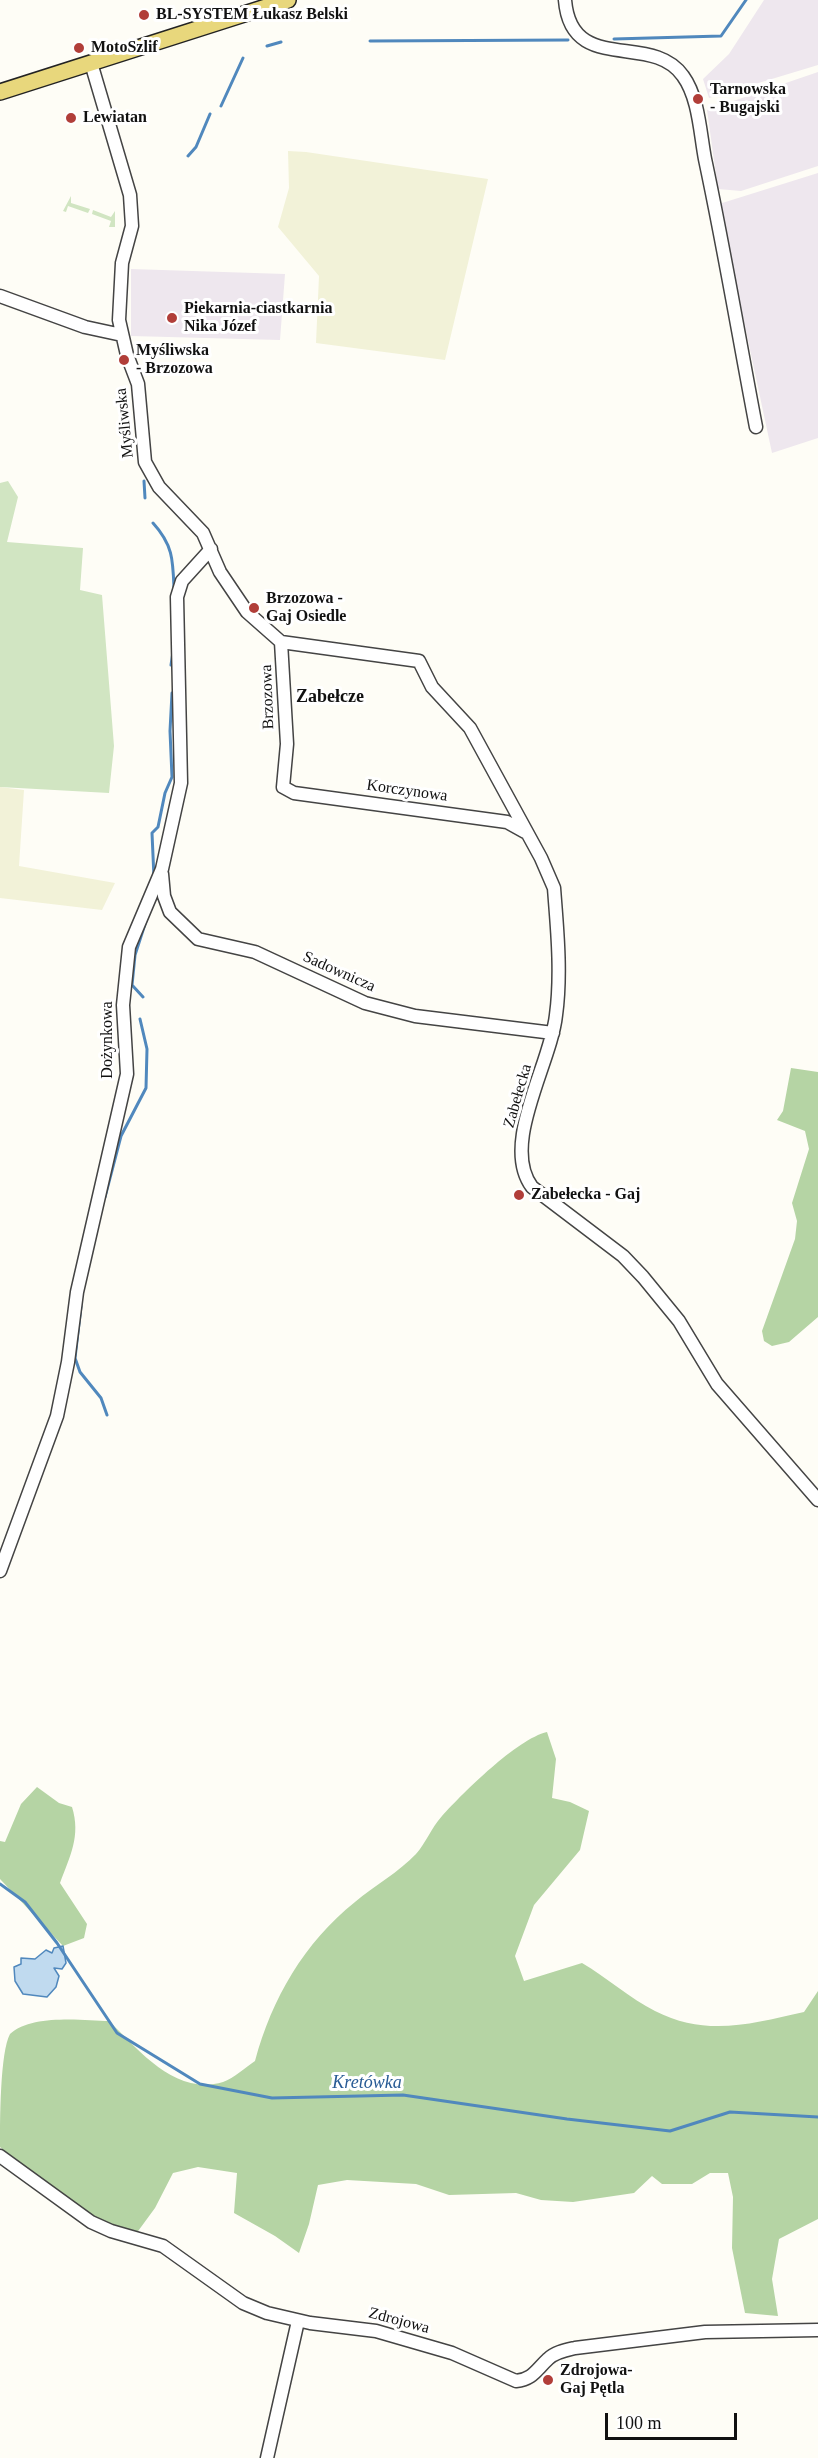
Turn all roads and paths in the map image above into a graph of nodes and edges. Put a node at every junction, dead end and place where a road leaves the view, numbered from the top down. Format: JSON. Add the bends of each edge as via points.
{"nodes":[{"id":1,"x":288,"y":0,"type":"edge"},
{"id":2,"x":565,"y":0,"type":"edge"},
{"id":3,"x":266,"y":3,"type":"edge"},
{"id":4,"x":91,"y":63,"type":"junction"},
{"id":5,"x":0,"y":92,"type":"edge"},
{"id":6,"x":0,"y":296,"type":"edge"},
{"id":7,"x":122,"y":335,"type":"junction"},
{"id":8,"x":756,"y":427,"type":"dead end"},
{"id":9,"x":198,"y":525,"type":"joint"},
{"id":10,"x":211,"y":549,"type":"junction"},
{"id":11,"x":281,"y":642,"type":"junction"},
{"id":12,"x":283,"y":788,"type":"joint"},
{"id":13,"x":525,"y":832,"type":"junction"},
{"id":14,"x":162,"y":869,"type":"junction"},
{"id":15,"x":552,"y":1033,"type":"junction"},
{"id":16,"x":818,"y":1500,"type":"edge"},
{"id":17,"x":0,"y":1570,"type":"edge"},
{"id":18,"x":0,"y":2156,"type":"edge"},
{"id":19,"x":298,"y":2321,"type":"junction"},
{"id":20,"x":818,"y":2330,"type":"edge"},
{"id":21,"x":267,"y":2458,"type":"edge"}],
"edges":[{"from":1,"to":3,"type":"main road"},
{"from":2,"to":8,"type":"street","via":[[568,19],[580,37],[614,50],[659,57],[673,65],[689,86],[716,207]]},
{"from":3,"to":4,"type":"main road"},
{"from":4,"to":5,"type":"main road"},
{"from":4,"to":7,"type":"street","name":"Myśliwska","via":[[130,195],[132,226],[118,289]]},
{"from":6,"to":7,"type":"street","via":[[85,327]]},
{"from":7,"to":9,"type":"street","name":"Myśliwska","via":[[138,384],[149,473],[170,501]]},
{"from":9,"to":10,"type":"street","name":"Brzozowa"},
{"from":10,"to":11,"type":"street","name":"Brzozowa","via":[[220,572],[247,612]]},
{"from":10,"to":14,"type":"street","name":"Dożynkowa","via":[[182,580],[177,597],[183,767]]},
{"from":11,"to":12,"type":"street","name":"Brzozowa","via":[[287,744]]},
{"from":11,"to":13,"type":"street","name":"Zabełecka","via":[[419,662],[432,687],[470,728]]},
{"from":12,"to":13,"type":"street","name":"Korczynowa","via":[[294,793],[507,822]]},
{"from":13,"to":15,"type":"street","name":"Zabełecka","via":[[554,888],[558,977]]},
{"from":14,"to":15,"type":"street","name":"Sadownicza","via":[[170,912],[198,939],[255,952],[365,1003],[415,1016]]},
{"from":14,"to":17,"type":"street","name":"Dożynkowa","via":[[129,947],[123,1005],[127,1074],[77,1292],[57,1416]]},
{"from":15,"to":16,"type":"street","name":"Zabełecka","via":[[522,1136],[525,1178],[623,1256],[643,1277],[679,1321],[717,1384]]},
{"from":18,"to":19,"type":"street","name":"Zdrojowa","via":[[91,2222],[164,2246],[243,2303]]},
{"from":19,"to":20,"type":"street","name":"Zdrojowa","via":[[376,2331],[452,2353],[516,2381],[527,2379],[548,2358],[563,2350],[705,2332]]},
{"from":19,"to":21,"type":"street"}]}
